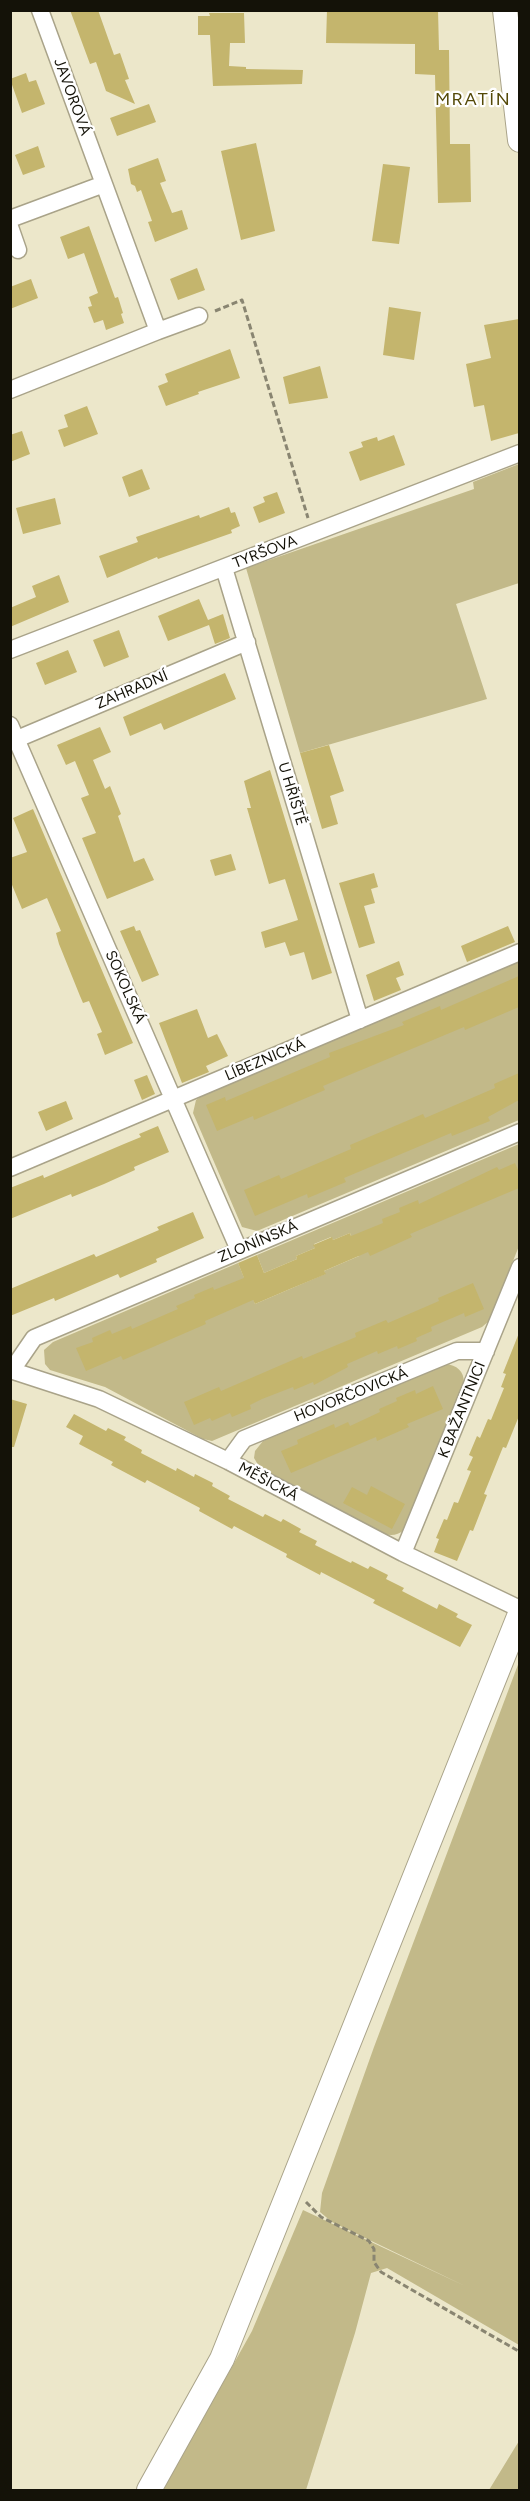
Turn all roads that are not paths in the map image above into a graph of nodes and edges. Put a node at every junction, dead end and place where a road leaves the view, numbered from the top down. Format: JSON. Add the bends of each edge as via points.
{"nodes":[{"id":1,"x":40,"y":10,"type":"edge"},
{"id":2,"x":505,"y":10,"type":"edge"},
{"id":3,"x":518,"y":94,"type":"edge"},
{"id":4,"x":519,"y":140,"type":"edge"},
{"id":5,"x":104,"y":184,"type":"junction"},
{"id":6,"x":10,"y":219,"type":"edge"},
{"id":7,"x":10,"y":227,"type":"edge"},
{"id":8,"x":18,"y":250,"type":"dead end"},
{"id":9,"x":199,"y":316,"type":"road end"},
{"id":10,"x":158,"y":331,"type":"junction"},
{"id":11,"x":10,"y":390,"type":"edge"},
{"id":12,"x":519,"y":453,"type":"edge"},
{"id":13,"x":224,"y":567,"type":"junction"},
{"id":14,"x":247,"y":642,"type":"junction"},
{"id":15,"x":10,"y":650,"type":"edge"},
{"id":16,"x":14,"y":732,"type":"edge"},
{"id":17,"x":519,"y":952,"type":"edge"},
{"id":18,"x":360,"y":1020,"type":"junction"},
{"id":19,"x":174,"y":1099,"type":"junction"},
{"id":20,"x":519,"y":1132,"type":"edge"},
{"id":21,"x":10,"y":1168,"type":"edge"},
{"id":22,"x":239,"y":1250,"type":"junction"},
{"id":23,"x":519,"y":1267,"type":"edge"},
{"id":24,"x":486,"y":1352,"type":"junction"},
{"id":25,"x":11,"y":1370,"type":"edge"},
{"id":26,"x":228,"y":1461,"type":"junction"},
{"id":27,"x":403,"y":1553,"type":"junction"},
{"id":28,"x":519,"y":1609,"type":"edge"},
{"id":29,"x":519,"y":1614,"type":"edge"},
{"id":30,"x":149,"y":2490,"type":"edge"}],
"edges":[{"from":1,"to":5,"type":"street","name":"JAVOROVÁ"},
{"from":2,"to":3,"type":"main road"},
{"from":3,"to":4,"type":"main road"},
{"from":5,"to":6,"type":"street"},
{"from":5,"to":10,"type":"street","name":"JAVOROVÁ"},
{"from":7,"to":8,"type":"street"},
{"from":9,"to":10,"type":"street"},
{"from":10,"to":11,"type":"street"},
{"from":12,"to":13,"type":"street","name":"TYRŠOVA"},
{"from":13,"to":14,"type":"street","name":"U HŘIŠTĚ"},
{"from":13,"to":15,"type":"street","name":"TYRŠOVA"},
{"from":14,"to":16,"type":"street","name":"ZAHRADNÍ"},
{"from":14,"to":18,"type":"street","name":"U HŘIŠTĚ"},
{"from":16,"to":19,"type":"street","name":"SOKOLSKÁ"},
{"from":17,"to":18,"type":"street","name":"LÍBEZNICKÁ"},
{"from":18,"to":19,"type":"street","name":"LÍBEZNICKÁ"},
{"from":19,"to":21,"type":"street","name":"LÍBEZNICKÁ"},
{"from":19,"to":22,"type":"street","name":"SOKOLSKÁ"},
{"from":20,"to":22,"type":"street","name":"ZLONÍNSKÁ"},
{"from":22,"to":25,"type":"street","name":"ZLONÍNSKÁ","via":[[34,1338]]},
{"from":23,"to":24,"type":"street","name":"K BAŽANTNICI"},
{"from":24,"to":26,"type":"street","name":"HOVORČOVICKÁ","via":[[458,1351],[244,1439]]},
{"from":24,"to":27,"type":"street","name":"K BAŽANTNICI"},
{"from":25,"to":26,"type":"street","name":"MĚŠICKÁ","via":[[99,1399]]},
{"from":26,"to":27,"type":"street","name":"MĚŠICKÁ"},
{"from":27,"to":28,"type":"street","name":"MĚŠICKÁ"},
{"from":29,"to":30,"type":"main road","via":[[222,2359]]}]}
